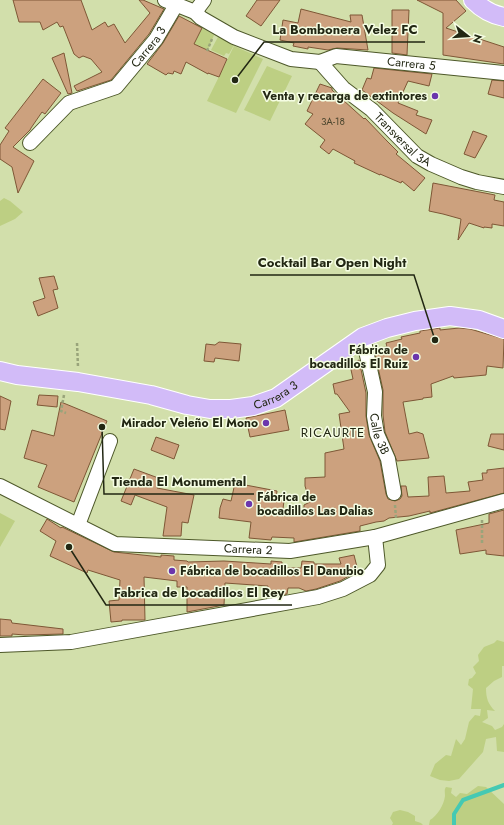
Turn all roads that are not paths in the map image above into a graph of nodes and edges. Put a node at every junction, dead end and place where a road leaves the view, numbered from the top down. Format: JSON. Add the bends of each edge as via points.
{"nodes":[{"id":1,"x":204,"y":0,"type":"edge"},
{"id":2,"x":473,"y":0,"type":"edge"},
{"id":3,"x":170,"y":2,"type":"edge"},
{"id":4,"x":195,"y":12,"type":"junction"},
{"id":5,"x":504,"y":16,"type":"edge"},
{"id":6,"x":320,"y":62,"type":"junction"},
{"id":7,"x":504,"y":73,"type":"edge"},
{"id":8,"x":30,"y":143,"type":"dead end"},
{"id":9,"x":504,"y":187,"type":"edge"},
{"id":10,"x":504,"y":329,"type":"edge"},
{"id":11,"x":363,"y":337,"type":"junction"},
{"id":12,"x":0,"y":371,"type":"edge"},
{"id":13,"x":110,"y":441,"type":"dead end"},
{"id":14,"x":0,"y":486,"type":"edge"},
{"id":15,"x":394,"y":493,"type":"road end"},
{"id":16,"x":504,"y":501,"type":"edge"},
{"id":17,"x":78,"y":525,"type":"junction"},
{"id":18,"x":374,"y":538,"type":"junction"},
{"id":19,"x":0,"y":645,"type":"edge"}],
"edges":[{"from":1,"to":4,"type":"street"},
{"from":2,"to":5,"type":"main road","via":[[485,10]]},
{"from":3,"to":4,"type":"street"},
{"from":3,"to":8,"type":"street","name":"Carrera 3","via":[[156,39],[116,87],[69,103]]},
{"from":4,"to":6,"type":"street","via":[[234,37],[291,59]]},
{"from":6,"to":7,"type":"street","name":"Carrera 5","via":[[336,56]]},
{"from":6,"to":9,"type":"street","name":"Transversal 3A","via":[[343,88],[372,110],[418,156],[461,178]]},
{"from":10,"to":11,"type":"main road","name":"Carrera 3","via":[[479,320],[450,316],[398,325]]},
{"from":11,"to":12,"type":"main road","name":"Carrera 3","via":[[276,398],[253,406],[210,409],[187,406],[151,395]]},
{"from":11,"to":15,"type":"street","name":"Calle 3B","via":[[375,392],[376,428],[388,459]]},
{"from":13,"to":17,"type":"street"},
{"from":14,"to":17,"type":"street","name":"Carrera 2"},
{"from":16,"to":18,"type":"street","name":"Carrera 2"},
{"from":17,"to":18,"type":"street","name":"Carrera 2","via":[[115,544],[290,550]]},
{"from":18,"to":19,"type":"street","via":[[378,565],[370,575],[343,589],[318,597],[71,642]]}]}
